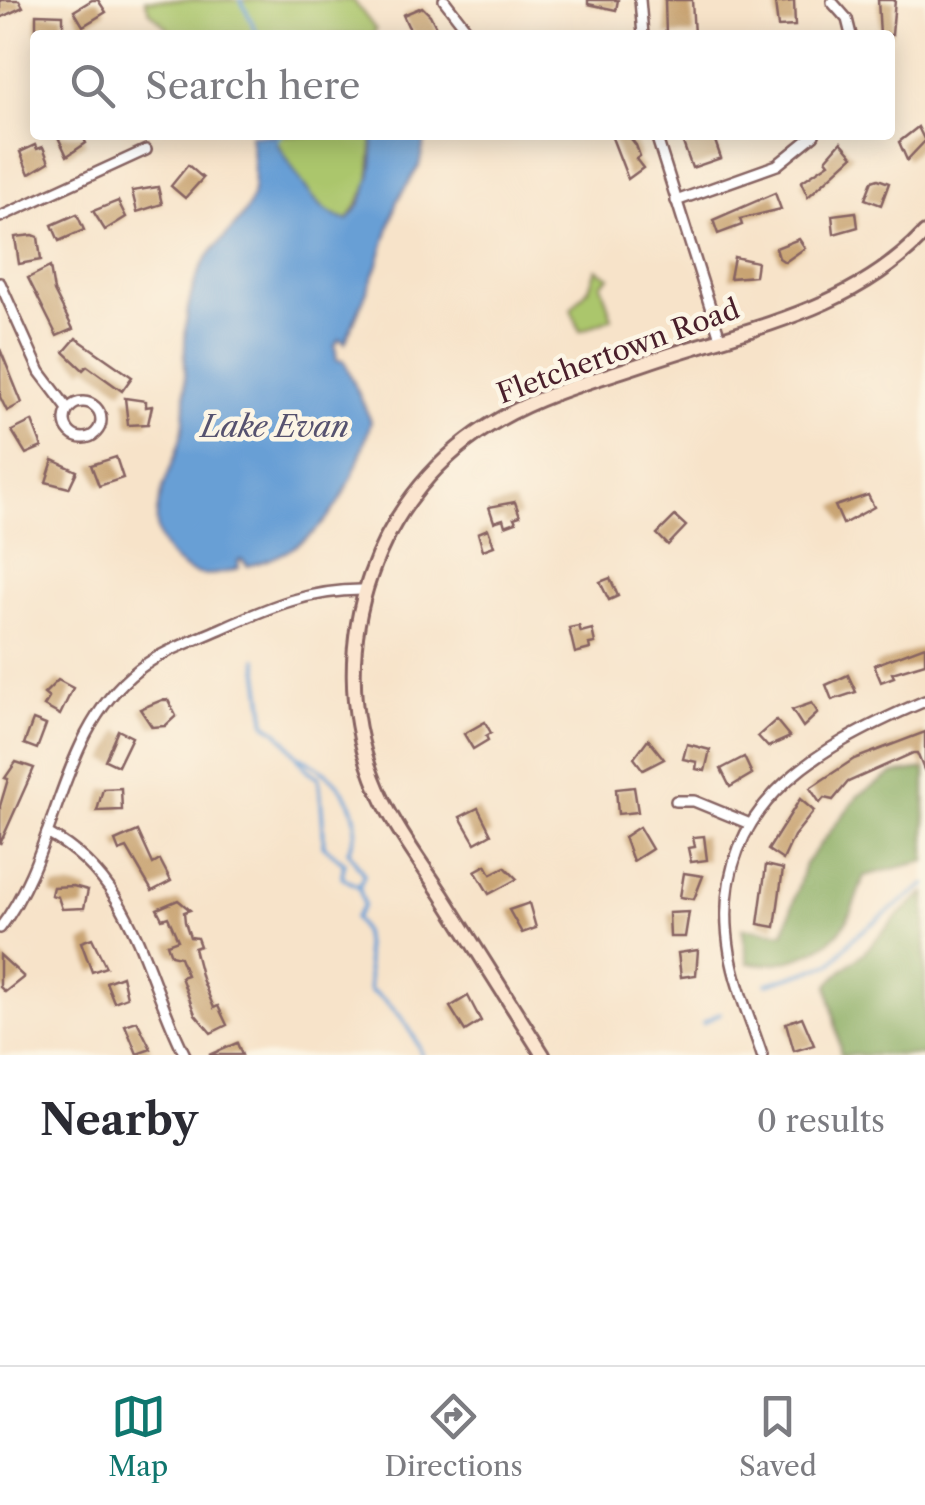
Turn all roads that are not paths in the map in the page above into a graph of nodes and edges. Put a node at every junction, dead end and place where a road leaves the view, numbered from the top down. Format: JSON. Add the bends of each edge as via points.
{"nodes":[{"id":1,"x":444,"y":0,"type":"edge"},
{"id":2,"x":640,"y":0,"type":"edge"},
{"id":3,"x":832,"y":2,"type":"edge"},
{"id":4,"x":467,"y":30,"type":"edge"},
{"id":5,"x":643,"y":30,"type":"edge"},
{"id":6,"x":850,"y":30,"type":"edge"},
{"id":7,"x":658,"y":140,"type":"edge"},
{"id":8,"x":808,"y":140,"type":"edge"},
{"id":9,"x":146,"y":150,"type":"dead end"},
{"id":10,"x":676,"y":201,"type":"junction"},
{"id":11,"x":0,"y":216,"type":"edge"},
{"id":12,"x":925,"y":233,"type":"edge"},
{"id":13,"x":0,"y":283,"type":"edge"},
{"id":14,"x":720,"y":338,"type":"junction"},
{"id":15,"x":68,"y":410,"type":"junction"},
{"id":16,"x":366,"y":590,"type":"junction"},
{"id":17,"x":925,"y":700,"type":"edge"},
{"id":18,"x":676,"y":801,"type":"dead end"},
{"id":19,"x":750,"y":824,"type":"junction"},
{"id":20,"x":47,"y":833,"type":"junction"},
{"id":21,"x":0,"y":928,"type":"edge"},
{"id":22,"x":185,"y":1055,"type":"edge"},
{"id":23,"x":543,"y":1055,"type":"edge"},
{"id":24,"x":762,"y":1055,"type":"edge"}],
"edges":[{"from":1,"to":4,"type":"street"},
{"from":2,"to":5,"type":"street"},
{"from":3,"to":6,"type":"street"},
{"from":7,"to":10,"type":"street"},
{"from":8,"to":10,"type":"street","via":[[778,165]]},
{"from":9,"to":11,"type":"street"},
{"from":10,"to":14,"type":"street"},
{"from":12,"to":14,"type":"street","name":"Fletchertown Road","via":[[852,292]]},
{"from":13,"to":15,"type":"street","via":[[40,372]]},
{"from":14,"to":16,"type":"street","name":"Fletchertown Road","via":[[526,406],[483,430],[409,501],[386,536]]},
{"from":15,"to":15,"type":"street","via":[[65,423],[73,435],[86,438],[98,430],[101,416],[94,404],[80,402]]},
{"from":16,"to":20,"type":"street","via":[[298,596],[142,667],[92,725]]},
{"from":16,"to":23,"type":"street","name":"Fletchertown Road","via":[[354,636],[353,692],[374,781]]},
{"from":17,"to":19,"type":"street","via":[[819,752],[786,778]]},
{"from":18,"to":19,"type":"street","via":[[694,800]]},
{"from":19,"to":24,"type":"street","via":[[730,885],[728,934]]},
{"from":20,"to":21,"type":"street"},
{"from":20,"to":22,"type":"street","via":[[88,858],[109,883]]}]}
